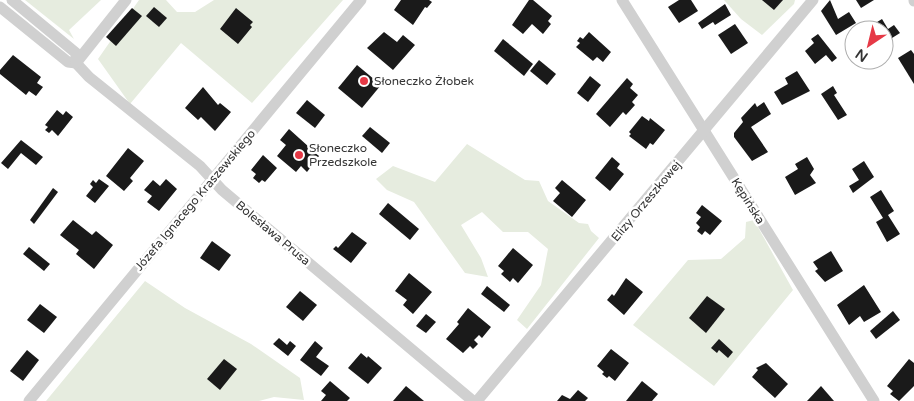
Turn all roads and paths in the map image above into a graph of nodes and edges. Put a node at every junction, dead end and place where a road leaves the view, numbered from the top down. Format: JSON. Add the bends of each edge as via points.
{"nodes":[{"id":1,"x":12,"y":0,"type":"edge"},
{"id":2,"x":126,"y":0,"type":"edge"},
{"id":3,"x":361,"y":0,"type":"edge"},
{"id":4,"x":622,"y":0,"type":"edge"},
{"id":5,"x":813,"y":0,"type":"edge"},
{"id":6,"x":0,"y":7,"type":"edge"},
{"id":7,"x":76,"y":63,"type":"junction"},
{"id":8,"x":704,"y":132,"type":"junction"},
{"id":9,"x":212,"y":180,"type":"junction"},
{"id":10,"x":29,"y":401,"type":"edge"},
{"id":11,"x":475,"y":401,"type":"edge"},
{"id":12,"x":874,"y":401,"type":"edge"}],
"edges":[{"from":1,"to":7,"type":"street","name":"Bolesława Prusa","via":[[76,53]]},
{"from":2,"to":7,"type":"street"},
{"from":3,"to":9,"type":"street","name":"Józefa Ignacego Kraszewskiego"},
{"from":4,"to":8,"type":"street","name":"Kępińska"},
{"from":5,"to":8,"type":"street","name":"Elizy Orzeszkowej"},
{"from":6,"to":7,"type":"street","name":"Bolesława Prusa","via":[[68,62]]},
{"from":7,"to":9,"type":"street","name":"Bolesława Prusa","via":[[200,166]]},
{"from":8,"to":11,"type":"street","name":"Elizy Orzeszkowej"},
{"from":8,"to":12,"type":"street","name":"Kępińska"},
{"from":9,"to":10,"type":"street","name":"Józefa Ignacego Kraszewskiego"},
{"from":9,"to":11,"type":"street","name":"Bolesława Prusa"}]}
